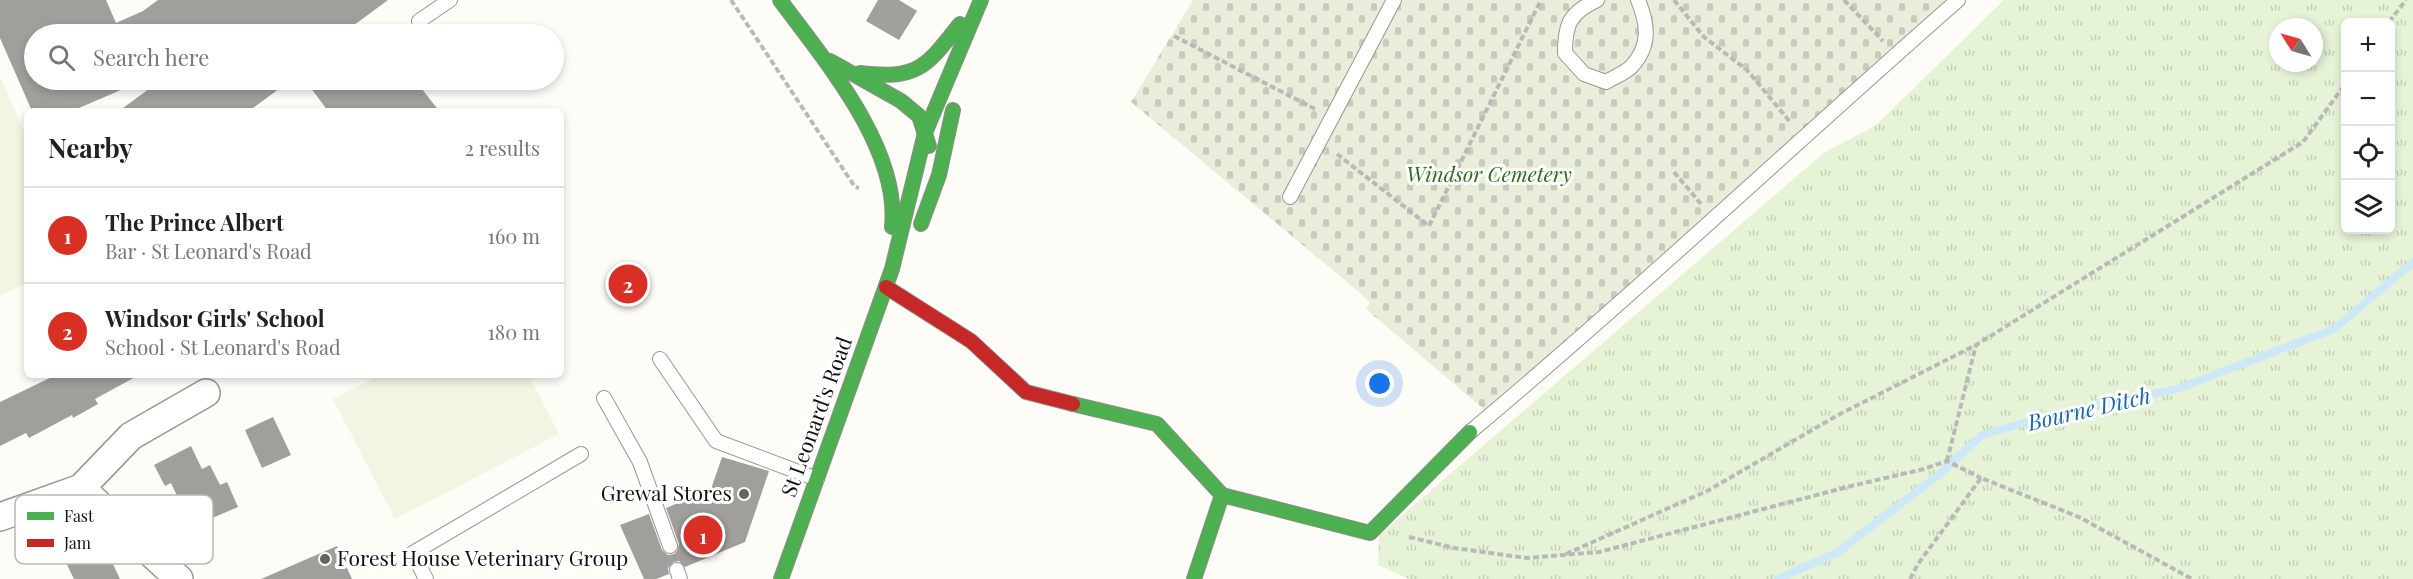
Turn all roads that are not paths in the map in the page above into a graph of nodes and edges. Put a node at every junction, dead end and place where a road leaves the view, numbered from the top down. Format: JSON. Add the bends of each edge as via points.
{"nodes":[{"id":1,"x":450,"y":0,"type":"edge"},
{"id":2,"x":780,"y":0,"type":"edge"},
{"id":3,"x":980,"y":0,"type":"edge"},
{"id":4,"x":1394,"y":0,"type":"edge"},
{"id":5,"x":1597,"y":0,"type":"edge"},
{"id":6,"x":1638,"y":0,"type":"edge"},
{"id":7,"x":1958,"y":0,"type":"edge"},
{"id":8,"x":419,"y":21,"type":"dead end"},
{"id":9,"x":821,"y":55,"type":"junction"},
{"id":10,"x":958,"y":57,"type":"junction"},
{"id":11,"x":849,"y":71,"type":"junction"},
{"id":12,"x":850,"y":95,"type":"junction"},
{"id":13,"x":877,"y":119,"type":"dead end"},
{"id":14,"x":925,"y":134,"type":"junction"},
{"id":15,"x":908,"y":144,"type":"dead end"},
{"id":16,"x":915,"y":170,"type":"junction"},
{"id":17,"x":939,"y":175,"type":"junction"},
{"id":18,"x":1290,"y":197,"type":"dead end"},
{"id":19,"x":892,"y":269,"type":"junction"},
{"id":20,"x":885,"y":286,"type":"junction"},
{"id":21,"x":660,"y":359,"type":"dead end"},
{"id":22,"x":206,"y":393,"type":"dead end"},
{"id":23,"x":604,"y":398,"type":"dead end"},
{"id":24,"x":1470,"y":432,"type":"joint"},
{"id":25,"x":581,"y":454,"type":"dead end"},
{"id":26,"x":817,"y":479,"type":"junction"},
{"id":27,"x":81,"y":488,"type":"junction"},
{"id":28,"x":61,"y":495,"type":"edge"},
{"id":29,"x":89,"y":495,"type":"edge"},
{"id":30,"x":1222,"y":495,"type":"junction"},
{"id":31,"x":15,"y":512,"type":"edge"},
{"id":32,"x":0,"y":517,"type":"edge"},
{"id":33,"x":670,"y":546,"type":"dead end"},
{"id":34,"x":163,"y":564,"type":"edge"},
{"id":35,"x":179,"y":579,"type":"edge"},
{"id":36,"x":426,"y":579,"type":"edge"},
{"id":37,"x":782,"y":579,"type":"edge"},
{"id":38,"x":1194,"y":579,"type":"edge"}],
"edges":[{"from":1,"to":8,"type":"lane"},
{"from":2,"to":9,"type":"main road"},
{"from":3,"to":10,"type":"main road","name":"St Leonard's Road"},
{"from":3,"to":11,"type":"main road","via":[[928,64],[907,76]]},
{"from":4,"to":18,"type":"lane"},
{"from":5,"to":6,"type":"lane","via":[[1580,8],[1565,30],[1564,52],[1584,74],[1606,82],[1630,68],[1644,49],[1647,21]]},
{"from":7,"to":24,"type":"lane","via":[[1579,340]]},
{"from":9,"to":11,"type":"main road"},
{"from":9,"to":12,"type":"main road"},
{"from":10,"to":14,"type":"main road","name":"St Leonard's Road"},
{"from":10,"to":17,"type":"main road","name":"St Leonard's Road","via":[[957,88]]},
{"from":11,"to":14,"type":"main road","via":[[901,101],[919,116]]},
{"from":12,"to":13,"type":"main road"},
{"from":12,"to":19,"type":"main road","via":[[890,184]]},
{"from":14,"to":16,"type":"main road","name":"St Leonard's Road"},
{"from":14,"to":17,"type":"main road"},
{"from":15,"to":16,"type":"main road"},
{"from":16,"to":19,"type":"main road","name":"St Leonard's Road"},
{"from":17,"to":19,"type":"main road","name":"St Leonard's Road","via":[[915,240]]},
{"from":19,"to":20,"type":"main road","name":"St Leonard's Road"},
{"from":20,"to":26,"type":"main road","name":"St Leonard's Road"},
{"from":20,"to":30,"type":"main road","via":[[970,341],[1026,392],[1156,424]]},
{"from":21,"to":26,"type":"lane","via":[[716,441]]},
{"from":22,"to":27,"type":"street","via":[[131,436]]},
{"from":23,"to":33,"type":"lane","via":[[640,462]]},
{"from":24,"to":30,"type":"main road","via":[[1370,533]]},
{"from":25,"to":36,"type":"lane","via":[[413,553]]},
{"from":26,"to":37,"type":"main road","name":"St Leonard's Road"},
{"from":27,"to":28,"type":"street"},
{"from":27,"to":29,"type":"street"},
{"from":30,"to":38,"type":"main road"},
{"from":31,"to":32,"type":"street"},
{"from":34,"to":35,"type":"street"}]}
